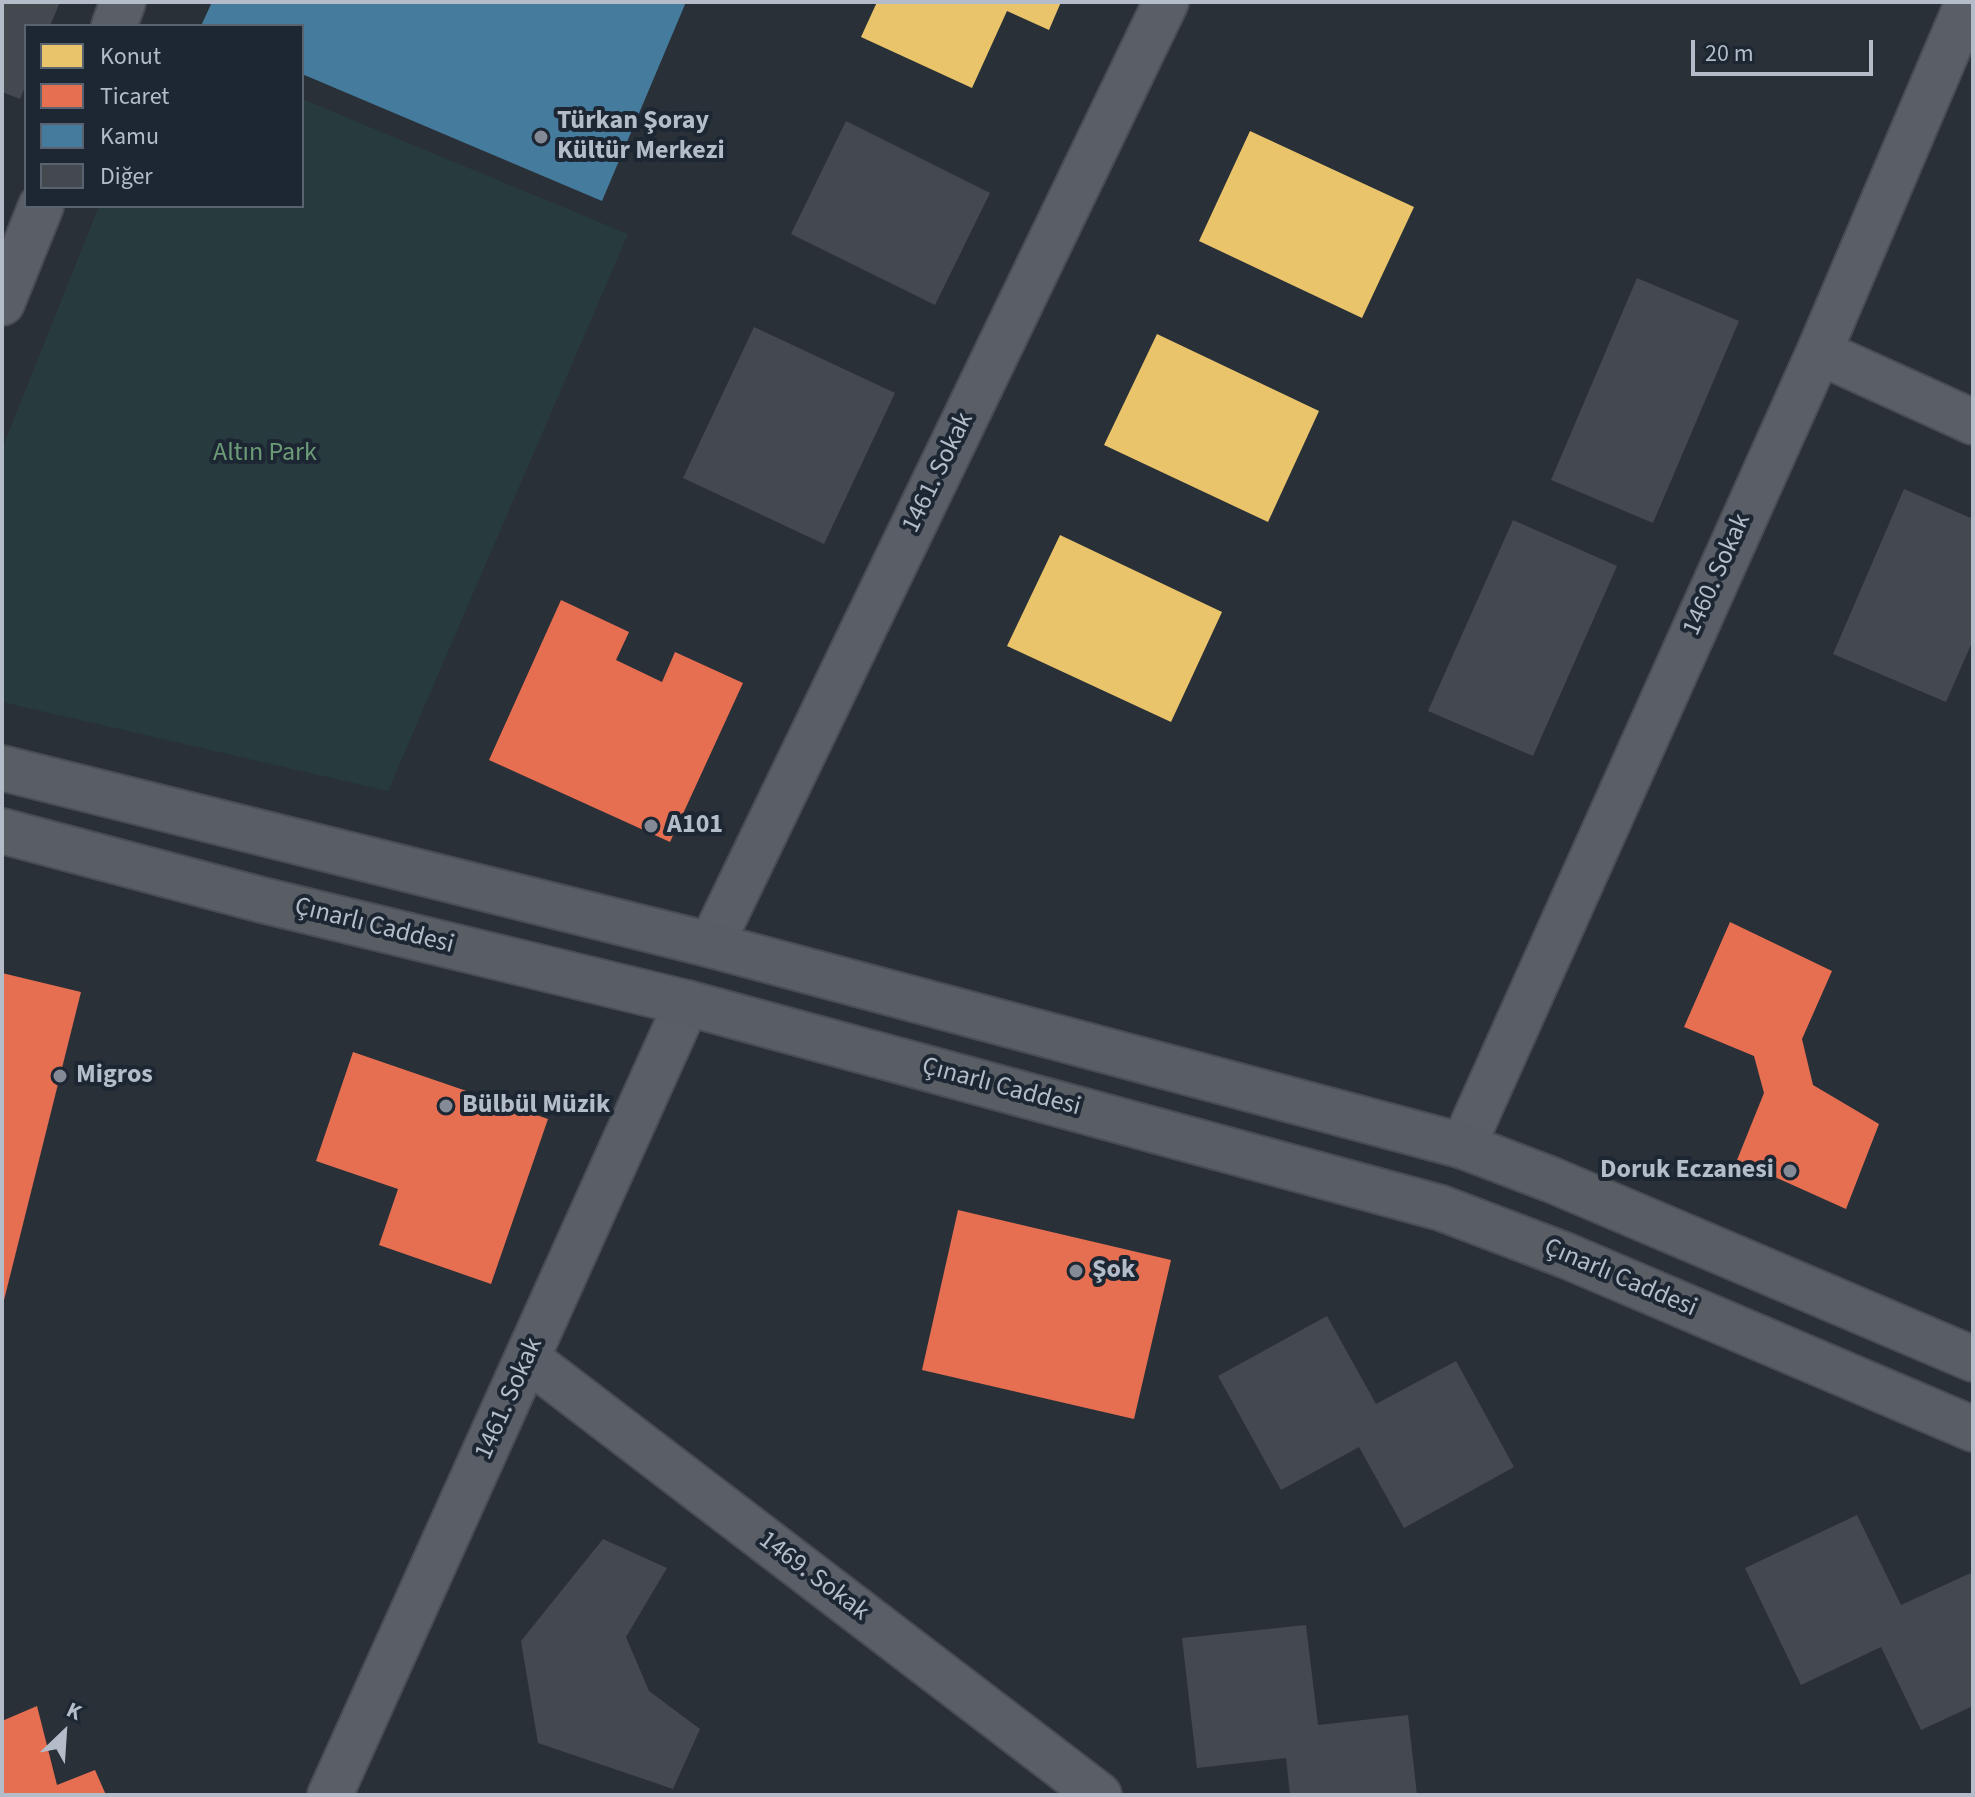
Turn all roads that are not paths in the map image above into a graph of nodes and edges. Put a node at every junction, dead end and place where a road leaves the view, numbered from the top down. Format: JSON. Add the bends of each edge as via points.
{"nodes":[{"id":1,"x":123,"y":2,"type":"edge"},
{"id":2,"x":1166,"y":2,"type":"edge"},
{"id":3,"x":1968,"y":2,"type":"edge"},
{"id":4,"x":115,"y":24,"type":"edge"},
{"id":5,"x":40,"y":208,"type":"edge"},
{"id":6,"x":2,"y":303,"type":"edge"},
{"id":7,"x":1819,"y":352,"type":"junction"},
{"id":8,"x":1973,"y":422,"type":"edge"},
{"id":9,"x":2,"y":768,"type":"edge"},
{"id":10,"x":2,"y":831,"type":"edge"},
{"id":11,"x":711,"y":945,"type":"junction"},
{"id":12,"x":687,"y":1003,"type":"junction"},
{"id":13,"x":1463,"y":1146,"type":"junction"},
{"id":14,"x":528,"y":1359,"type":"junction"},
{"id":15,"x":1973,"y":1359,"type":"edge"},
{"id":16,"x":1973,"y":1429,"type":"edge"},
{"id":17,"x":330,"y":1795,"type":"edge"},
{"id":18,"x":1099,"y":1795,"type":"edge"}],
"edges":[{"from":1,"to":4,"type":"street"},
{"from":2,"to":11,"type":"street","name":"1461. Sokak"},
{"from":3,"to":7,"type":"street","name":"1460. Sokak"},
{"from":5,"to":6,"type":"street"},
{"from":7,"to":8,"type":"street"},
{"from":7,"to":13,"type":"street","name":"1460. Sokak"},
{"from":9,"to":11,"type":"main road"},
{"from":10,"to":12,"type":"main road","name":"Çınarlı Caddesi"},
{"from":11,"to":12,"type":"main road"},
{"from":11,"to":13,"type":"main road"},
{"from":12,"to":14,"type":"street","name":"1461. Sokak"},
{"from":12,"to":16,"type":"main road","name":"Çınarlı Caddesi","via":[[1441,1208],[1567,1256]]},
{"from":13,"to":15,"type":"main road"},
{"from":14,"to":17,"type":"street","name":"1461. Sokak"},
{"from":14,"to":18,"type":"street","name":"1469. Sokak"}]}
